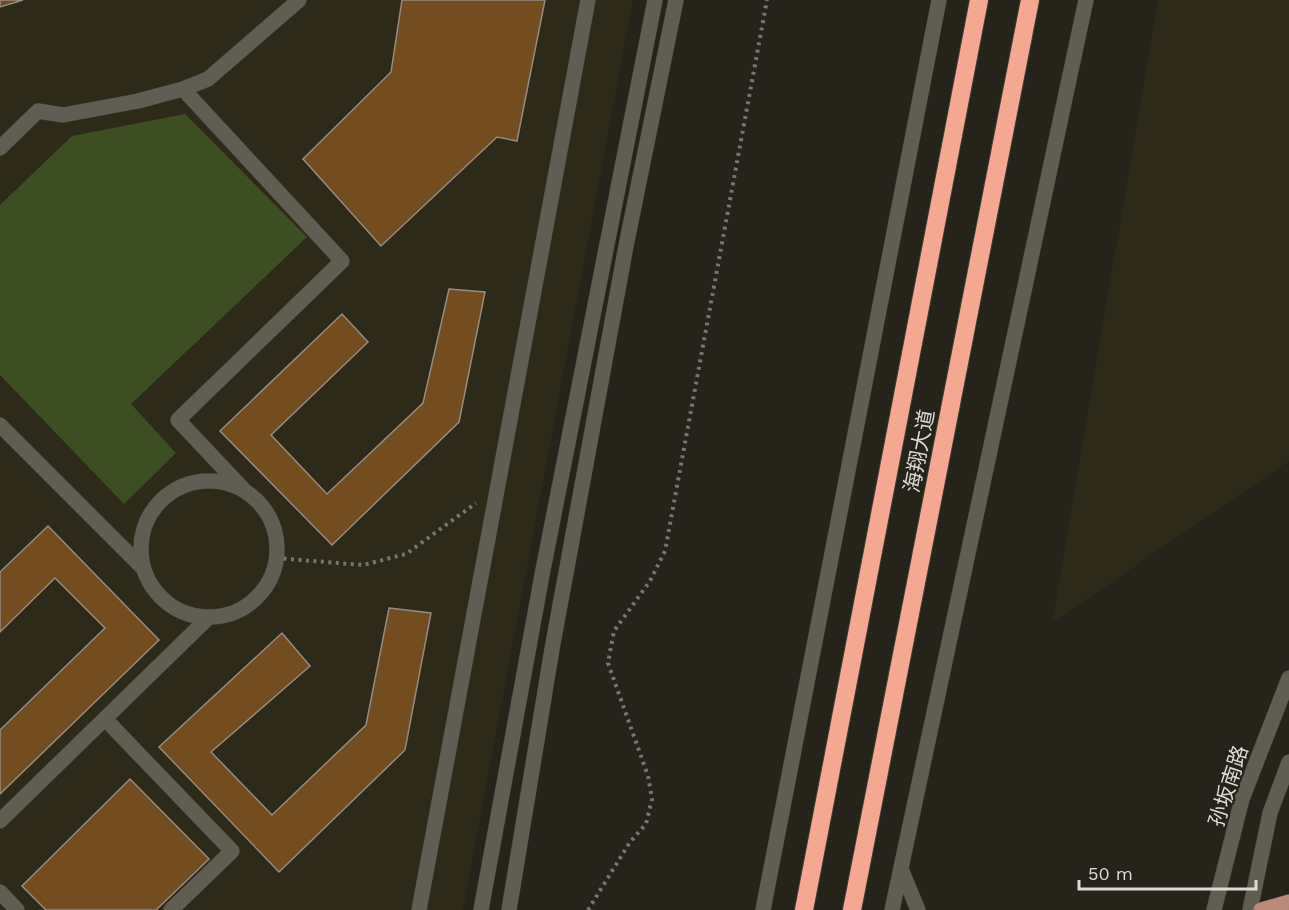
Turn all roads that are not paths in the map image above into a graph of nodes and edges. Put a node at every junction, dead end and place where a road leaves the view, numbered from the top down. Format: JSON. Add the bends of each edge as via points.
{"nodes":[{"id":1,"x":299,"y":0,"type":"edge"},
{"id":2,"x":588,"y":0,"type":"edge"},
{"id":3,"x":655,"y":0,"type":"edge"},
{"id":4,"x":676,"y":0,"type":"edge"},
{"id":5,"x":939,"y":0,"type":"edge"},
{"id":6,"x":979,"y":0,"type":"edge"},
{"id":7,"x":1030,"y":0,"type":"edge"},
{"id":8,"x":1086,"y":0,"type":"edge"},
{"id":9,"x":183,"y":89,"type":"junction"},
{"id":10,"x":0,"y":148,"type":"edge"},
{"id":11,"x":0,"y":425,"type":"edge"},
{"id":12,"x":243,"y":489,"type":"junction"},
{"id":13,"x":144,"y":569,"type":"junction"},
{"id":14,"x":209,"y":617,"type":"junction"},
{"id":15,"x":1289,"y":678,"type":"edge"},
{"id":16,"x":105,"y":720,"type":"junction"},
{"id":17,"x":1289,"y":762,"type":"edge"},
{"id":18,"x":0,"y":821,"type":"edge"},
{"id":19,"x":901,"y":869,"type":"junction"},
{"id":20,"x":0,"y":892,"type":"edge"},
{"id":21,"x":1289,"y":902,"type":"edge"},
{"id":22,"x":17,"y":910,"type":"edge"},
{"id":23,"x":171,"y":910,"type":"edge"},
{"id":24,"x":419,"y":910,"type":"edge"},
{"id":25,"x":481,"y":910,"type":"edge"},
{"id":26,"x":508,"y":910,"type":"edge"},
{"id":27,"x":763,"y":910,"type":"edge"},
{"id":28,"x":804,"y":910,"type":"edge"},
{"id":29,"x":852,"y":910,"type":"edge"},
{"id":30,"x":892,"y":910,"type":"edge"},
{"id":31,"x":918,"y":910,"type":"edge"},
{"id":32,"x":1214,"y":910,"type":"edge"},
{"id":33,"x":1250,"y":910,"type":"edge"},
{"id":34,"x":1261,"y":910,"type":"edge"}],
"edges":[{"from":1,"to":9,"type":"street","via":[[208,79]]},
{"from":2,"to":24,"type":"street"},
{"from":3,"to":25,"type":"street"},
{"from":4,"to":26,"type":"street","via":[[562,591]]},
{"from":5,"to":27,"type":"street"},
{"from":6,"to":28,"type":"highway","name":"海翔大道"},
{"from":7,"to":29,"type":"highway","name":"海翔大道"},
{"from":8,"to":19,"type":"street"},
{"from":9,"to":10,"type":"street","via":[[63,115],[38,111]]},
{"from":9,"to":12,"type":"street","via":[[342,261],[178,420]]},
{"from":11,"to":13,"type":"street"},
{"from":12,"to":13,"type":"street","via":[[220,481],[197,481],[175,489],[157,504],[145,524],[141,547]]},
{"from":12,"to":14,"type":"street","via":[[261,503],[273,523],[278,546],[275,568],[266,588],[250,603],[231,614]]},
{"from":13,"to":14,"type":"street","via":[[153,588],[168,604],[188,614]]},
{"from":14,"to":16,"type":"street"},
{"from":15,"to":32,"type":"street","name":"孙坂南路","via":[[1242,799]]},
{"from":16,"to":18,"type":"street"},
{"from":16,"to":23,"type":"street","via":[[232,851]]},
{"from":17,"to":33,"type":"street","via":[[1270,813]]},
{"from":19,"to":30,"type":"street"},
{"from":19,"to":31,"type":"street"},
{"from":20,"to":22,"type":"street"},
{"from":21,"to":34,"type":"main road"}]}
